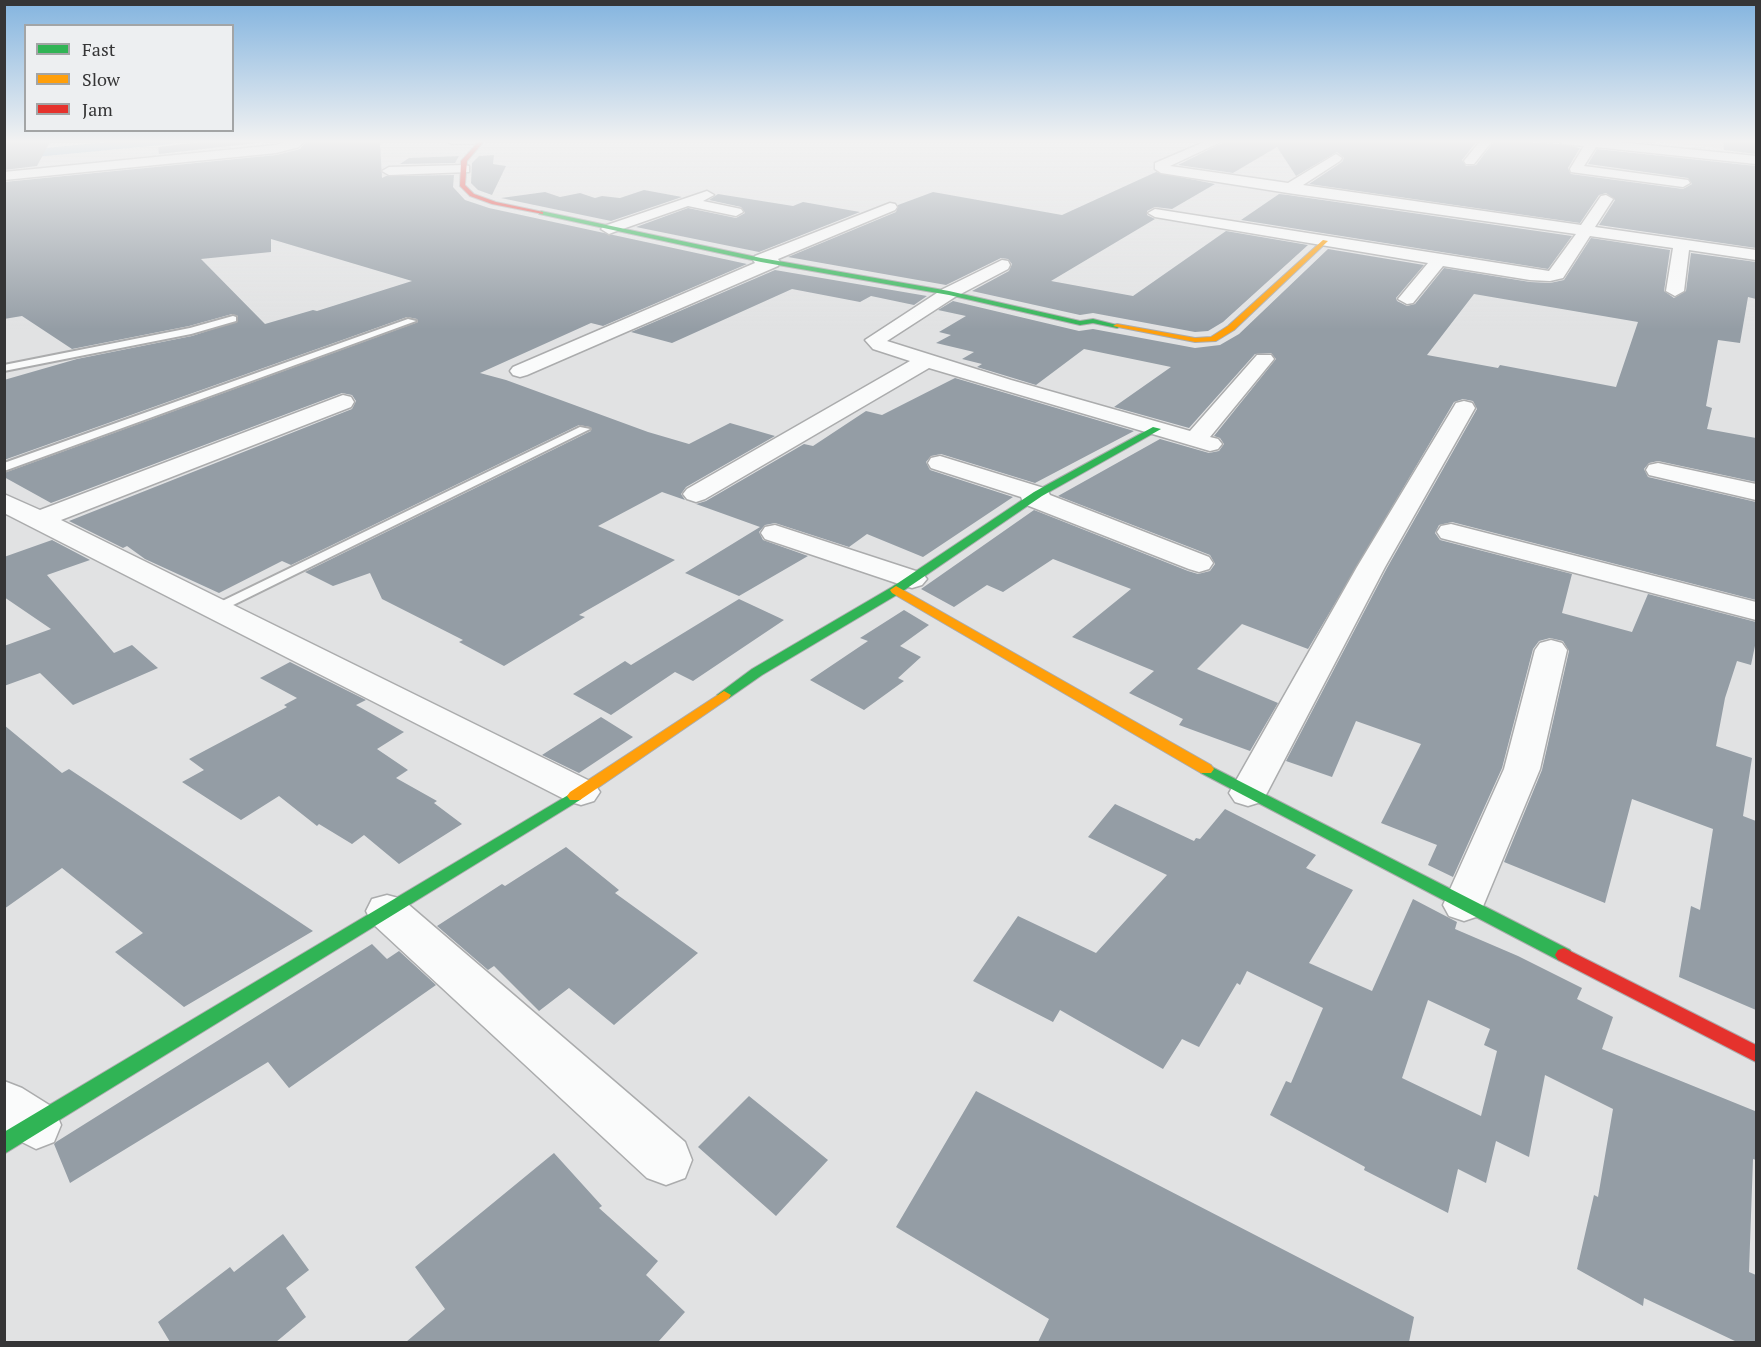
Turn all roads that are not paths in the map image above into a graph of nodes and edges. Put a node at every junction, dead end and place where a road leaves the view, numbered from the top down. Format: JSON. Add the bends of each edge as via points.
{"nodes":[{"id":1,"x":498,"y":203,"type":"edge"},
{"id":2,"x":685,"y":203,"type":"edge"},
{"id":3,"x":691,"y":203,"type":"edge"},
{"id":4,"x":1386,"y":203,"type":"edge"},
{"id":5,"x":1603,"y":203,"type":"edge"},
{"id":6,"x":890,"y":207,"type":"dead end"},
{"id":7,"x":736,"y":212,"type":"dead end"},
{"id":8,"x":1155,"y":213,"type":"dead end"},
{"id":9,"x":609,"y":229,"type":"junction"},
{"id":10,"x":1585,"y":231,"type":"junction"},
{"id":11,"x":1325,"y":241,"type":"junction"},
{"id":12,"x":1683,"y":244,"type":"junction"},
{"id":13,"x":1756,"y":255,"type":"edge"},
{"id":14,"x":1439,"y":260,"type":"junction"},
{"id":15,"x":767,"y":261,"type":"junction"},
{"id":16,"x":1002,"y":265,"type":"dead end"},
{"id":17,"x":1675,"y":291,"type":"dead end"},
{"id":18,"x":949,"y":293,"type":"junction"},
{"id":19,"x":1407,"y":298,"type":"dead end"},
{"id":20,"x":233,"y":319,"type":"dead end"},
{"id":21,"x":411,"y":321,"type":"dead end"},
{"id":22,"x":1264,"y":359,"type":"dead end"},
{"id":23,"x":927,"y":360,"type":"junction"},
{"id":24,"x":4,"y":368,"type":"edge"},
{"id":25,"x":520,"y":371,"type":"dead end"},
{"id":26,"x":343,"y":402,"type":"dead end"},
{"id":27,"x":1464,"y":408,"type":"dead end"},
{"id":28,"x":584,"y":429,"type":"dead end"},
{"id":29,"x":1156,"y":429,"type":"junction"},
{"id":30,"x":940,"y":463,"type":"dead end"},
{"id":31,"x":4,"y":467,"type":"edge"},
{"id":32,"x":1658,"y":470,"type":"dead end"},
{"id":33,"x":1756,"y":492,"type":"edge"},
{"id":34,"x":696,"y":494,"type":"dead end"},
{"id":35,"x":1036,"y":496,"type":"junction"},
{"id":36,"x":4,"y":502,"type":"edge"},
{"id":37,"x":38,"y":520,"type":"junction"},
{"id":38,"x":1451,"y":532,"type":"dead end"},
{"id":39,"x":775,"y":533,"type":"dead end"},
{"id":40,"x":1200,"y":563,"type":"dead end"},
{"id":41,"x":904,"y":584,"type":"junction"},
{"id":42,"x":218,"y":607,"type":"junction"},
{"id":43,"x":1756,"y":611,"type":"edge"},
{"id":44,"x":1551,"y":650,"type":"dead end"},
{"id":45,"x":581,"y":792,"type":"junction"},
{"id":46,"x":1248,"y":793,"type":"junction"},
{"id":47,"x":1464,"y":905,"type":"junction"},
{"id":48,"x":387,"y":911,"type":"junction"},
{"id":49,"x":1756,"y":1054,"type":"edge"},
{"id":50,"x":15,"y":1124,"type":"edge"},
{"id":51,"x":666,"y":1160,"type":"dead end"}],
"edges":[{"from":1,"to":9,"type":"street"},
{"from":2,"to":9,"type":"street"},
{"from":3,"to":7,"type":"street"},
{"from":4,"to":10,"type":"street"},
{"from":5,"to":10,"type":"street"},
{"from":6,"to":15,"type":"street"},
{"from":8,"to":11,"type":"street"},
{"from":9,"to":15,"type":"street"},
{"from":10,"to":12,"type":"street"},
{"from":10,"to":14,"type":"street","via":[[1557,274],[1550,276]]},
{"from":11,"to":14,"type":"street"},
{"from":11,"to":18,"type":"street","via":[[1231,328],[1213,339],[1196,340],[1093,321],[1080,323]]},
{"from":12,"to":13,"type":"street"},
{"from":12,"to":17,"type":"street"},
{"from":14,"to":19,"type":"street"},
{"from":15,"to":18,"type":"street"},
{"from":15,"to":25,"type":"street"},
{"from":16,"to":18,"type":"street"},
{"from":18,"to":23,"type":"street","via":[[875,340]]},
{"from":20,"to":24,"type":"lane"},
{"from":21,"to":31,"type":"lane"},
{"from":22,"to":29,"type":"street","via":[[1202,442]]},
{"from":23,"to":29,"type":"street"},
{"from":23,"to":34,"type":"street"},
{"from":26,"to":37,"type":"street"},
{"from":27,"to":46,"type":"street","via":[[1371,567]]},
{"from":28,"to":42,"type":"lane"},
{"from":29,"to":35,"type":"street"},
{"from":30,"to":35,"type":"street"},
{"from":32,"to":33,"type":"street"},
{"from":35,"to":40,"type":"street"},
{"from":35,"to":41,"type":"street"},
{"from":36,"to":37,"type":"street"},
{"from":37,"to":42,"type":"street"},
{"from":38,"to":43,"type":"street"},
{"from":39,"to":41,"type":"street"},
{"from":41,"to":45,"type":"street","via":[[757,672]]},
{"from":41,"to":46,"type":"street"},
{"from":42,"to":45,"type":"street"},
{"from":44,"to":47,"type":"street","via":[[1522,769]]},
{"from":45,"to":48,"type":"street"},
{"from":46,"to":47,"type":"street"},
{"from":47,"to":49,"type":"street"},
{"from":48,"to":50,"type":"street"},
{"from":48,"to":51,"type":"street"}]}
